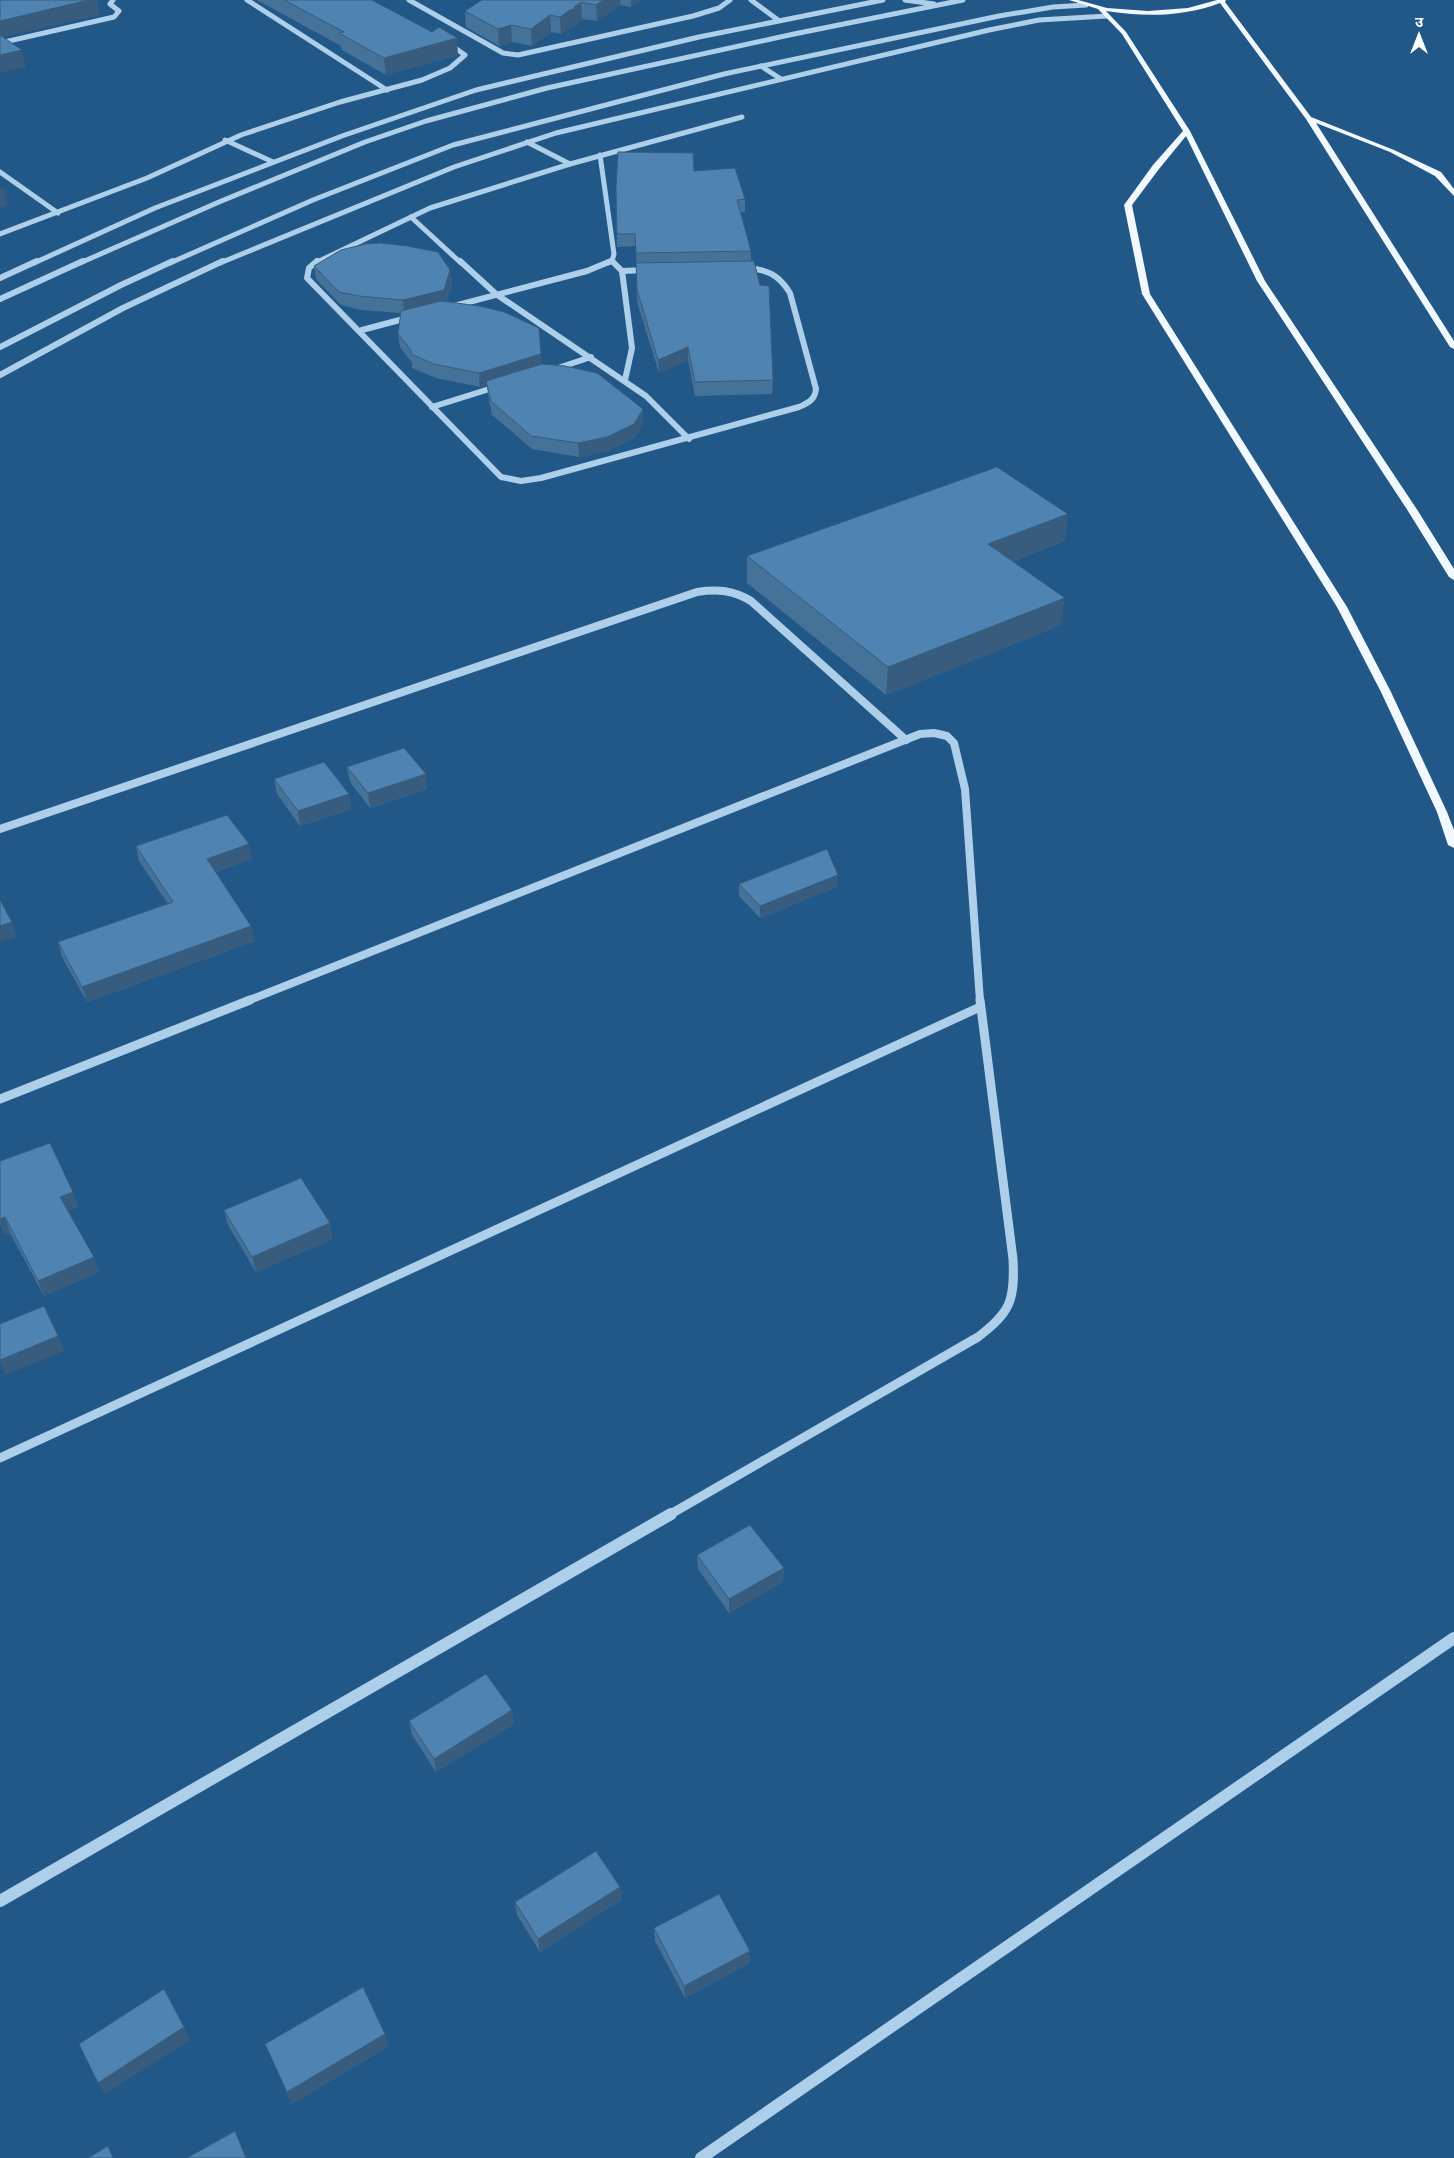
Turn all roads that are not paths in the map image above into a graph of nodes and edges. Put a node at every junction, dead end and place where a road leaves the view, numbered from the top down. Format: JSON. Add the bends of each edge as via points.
{"nodes":[{"id":1,"x":114,"y":0,"type":"edge"},
{"id":2,"x":247,"y":0,"type":"edge"},
{"id":3,"x":409,"y":0,"type":"edge"},
{"id":4,"x":730,"y":0,"type":"edge"},
{"id":5,"x":750,"y":0,"type":"edge"},
{"id":6,"x":882,"y":0,"type":"edge"},
{"id":7,"x":905,"y":0,"type":"edge"},
{"id":8,"x":963,"y":0,"type":"edge"},
{"id":9,"x":1072,"y":0,"type":"edge"},
{"id":10,"x":1222,"y":1,"type":"edge"},
{"id":11,"x":940,"y":5,"type":"junction"},
{"id":12,"x":1086,"y":5,"type":"junction"},
{"id":13,"x":1100,"y":8,"type":"junction"},
{"id":14,"x":1108,"y":16,"type":"junction"},
{"id":15,"x":778,"y":20,"type":"junction"},
{"id":16,"x":440,"y":39,"type":"edge"},
{"id":17,"x":0,"y":43,"type":"edge"},
{"id":18,"x":761,"y":66,"type":"junction"},
{"id":19,"x":781,"y":79,"type":"junction"},
{"id":20,"x":387,"y":90,"type":"junction"},
{"id":21,"x":742,"y":117,"type":"dead end"},
{"id":22,"x":1309,"y":118,"type":"junction"},
{"id":23,"x":1187,"y":131,"type":"junction"},
{"id":24,"x":225,"y":140,"type":"junction"},
{"id":25,"x":527,"y":142,"type":"junction"},
{"id":26,"x":600,"y":155,"type":"junction"},
{"id":27,"x":274,"y":162,"type":"junction"},
{"id":28,"x":570,"y":164,"type":"junction"},
{"id":29,"x":0,"y":172,"type":"edge"},
{"id":30,"x":1454,"y":194,"type":"edge"},
{"id":31,"x":58,"y":213,"type":"junction"},
{"id":32,"x":411,"y":217,"type":"junction"},
{"id":33,"x":0,"y":234,"type":"edge"},
{"id":34,"x":612,"y":261,"type":"junction"},
{"id":35,"x":742,"y":268,"type":"edge"},
{"id":36,"x":660,"y":270,"type":"edge"},
{"id":37,"x":622,"y":271,"type":"junction"},
{"id":38,"x":0,"y":278,"type":"edge"},
{"id":39,"x":496,"y":294,"type":"junction"},
{"id":40,"x":0,"y":299,"type":"edge"},
{"id":41,"x":439,"y":310,"type":"edge"},
{"id":42,"x":420,"y":315,"type":"edge"},
{"id":43,"x":362,"y":330,"type":"junction"},
{"id":44,"x":0,"y":347,"type":"edge"},
{"id":45,"x":1454,"y":347,"type":"edge"},
{"id":46,"x":590,"y":357,"type":"junction"},
{"id":47,"x":544,"y":372,"type":"edge"},
{"id":48,"x":0,"y":375,"type":"edge"},
{"id":49,"x":626,"y":380,"type":"junction"},
{"id":50,"x":507,"y":384,"type":"edge"},
{"id":51,"x":432,"y":407,"type":"junction"},
{"id":52,"x":689,"y":439,"type":"junction"},
{"id":53,"x":1454,"y":578,"type":"edge"},
{"id":54,"x":906,"y":740,"type":"junction"},
{"id":55,"x":0,"y":829,"type":"edge"},
{"id":56,"x":1454,"y":845,"type":"edge"},
{"id":57,"x":980,"y":1006,"type":"junction"},
{"id":58,"x":0,"y":1098,"type":"edge"},
{"id":59,"x":0,"y":1458,"type":"edge"},
{"id":60,"x":1454,"y":1638,"type":"edge"},
{"id":61,"x":0,"y":1901,"type":"edge"},
{"id":62,"x":701,"y":2158,"type":"edge"}],
"edges":[{"from":1,"to":17,"type":"street","via":[[110,4],[119,12],[114,17]]},
{"from":2,"to":20,"type":"street"},
{"from":3,"to":4,"type":"street","via":[[503,53],[518,55],[711,12]]},
{"from":5,"to":15,"type":"street"},
{"from":6,"to":15,"type":"street"},
{"from":7,"to":11,"type":"street"},
{"from":8,"to":11,"type":"street"},
{"from":9,"to":12,"type":"main road"},
{"from":10,"to":13,"type":"main road","via":[[1164,12]]},
{"from":10,"to":22,"type":"main road"},
{"from":11,"to":40,"type":"street","via":[[556,86],[426,120],[219,202]]},
{"from":12,"to":13,"type":"main road"},
{"from":12,"to":18,"type":"street","via":[[999,16]]},
{"from":13,"to":14,"type":"main road"},
{"from":14,"to":19,"type":"street","via":[[1028,22]]},
{"from":14,"to":23,"type":"main road","via":[[1124,33]]},
{"from":15,"to":27,"type":"street","via":[[476,90]]},
{"from":16,"to":20,"type":"street","via":[[465,55],[450,68]]},
{"from":18,"to":19,"type":"street"},
{"from":18,"to":44,"type":"street","via":[[453,145],[217,241],[121,285]]},
{"from":19,"to":25,"type":"street"},
{"from":20,"to":24,"type":"street"},
{"from":21,"to":26,"type":"street"},
{"from":22,"to":30,"type":"main road","via":[[1392,151],[1438,174]]},
{"from":22,"to":45,"type":"main road"},
{"from":23,"to":53,"type":"main road","via":[[1261,281]]},
{"from":23,"to":56,"type":"main road","via":[[1128,205],[1146,294],[1342,607],[1386,692]]},
{"from":24,"to":27,"type":"street"},
{"from":24,"to":31,"type":"street","via":[[147,178]]},
{"from":25,"to":28,"type":"street"},
{"from":25,"to":48,"type":"street","via":[[454,167],[230,258],[123,308]]},
{"from":26,"to":28,"type":"street"},
{"from":26,"to":34,"type":"street","via":[[614,254]]},
{"from":27,"to":38,"type":"street","via":[[155,208]]},
{"from":28,"to":32,"type":"street","via":[[430,208]]},
{"from":29,"to":31,"type":"street"},
{"from":31,"to":33,"type":"street"},
{"from":32,"to":39,"type":"street"},
{"from":32,"to":43,"type":"street","via":[[310,266],[308,278]]},
{"from":34,"to":37,"type":"street"},
{"from":34,"to":39,"type":"street","via":[[587,271]]},
{"from":35,"to":52,"type":"street","via":[[769,270],[786,286],[816,396],[799,407]]},
{"from":36,"to":37,"type":"street"},
{"from":37,"to":49,"type":"street","via":[[632,348]]},
{"from":39,"to":41,"type":"street"},
{"from":39,"to":46,"type":"street"},
{"from":42,"to":43,"type":"street"},
{"from":43,"to":51,"type":"street"},
{"from":46,"to":47,"type":"street"},
{"from":46,"to":49,"type":"street"},
{"from":49,"to":52,"type":"street"},
{"from":50,"to":51,"type":"street"},
{"from":51,"to":52,"type":"street","via":[[501,477],[511,480],[541,478]]},
{"from":54,"to":55,"type":"street","via":[[751,601],[736,592],[712,590],[697,592]]},
{"from":54,"to":57,"type":"street","via":[[920,734],[946,736],[954,743],[962,771]]},
{"from":54,"to":58,"type":"street"},
{"from":57,"to":59,"type":"street"},
{"from":57,"to":61,"type":"street","via":[[1015,1291],[999,1322]]},
{"from":60,"to":62,"type":"street"}]}
